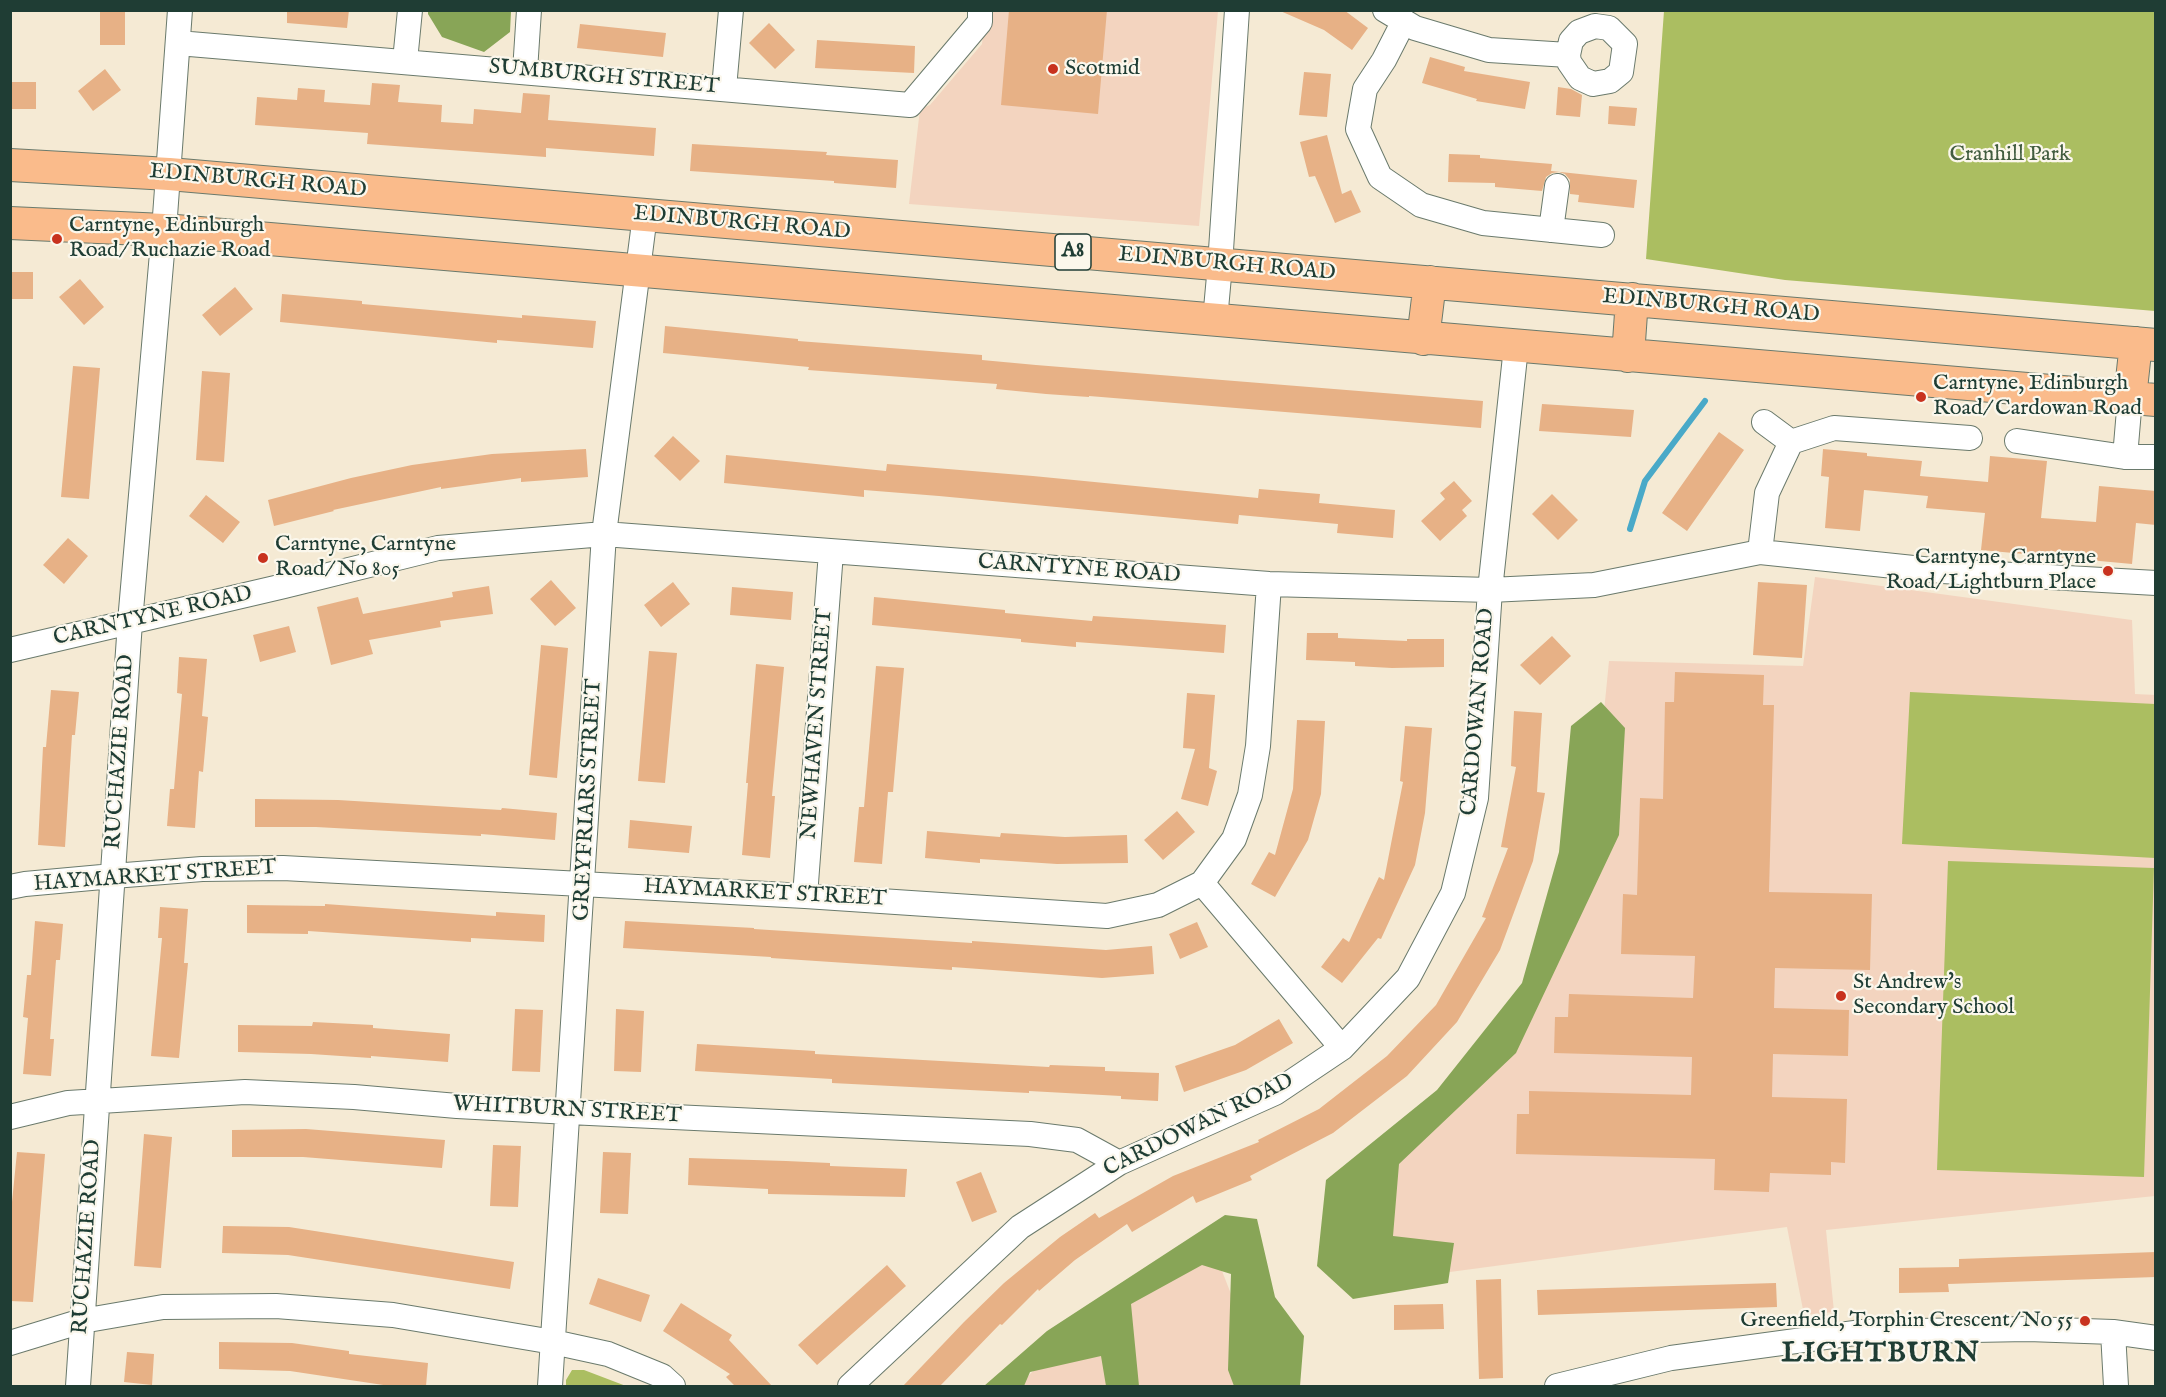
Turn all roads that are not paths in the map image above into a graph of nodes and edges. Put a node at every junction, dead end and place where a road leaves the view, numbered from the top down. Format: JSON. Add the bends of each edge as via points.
{"nodes":[{"id":1,"x":180,"y":10,"type":"edge"},
{"id":2,"x":410,"y":10,"type":"edge"},
{"id":3,"x":529,"y":10,"type":"edge"},
{"id":4,"x":731,"y":10,"type":"edge"},
{"id":5,"x":980,"y":10,"type":"edge"},
{"id":6,"x":1237,"y":10,"type":"edge"},
{"id":7,"x":1394,"y":16,"type":"edge"},
{"id":8,"x":178,"y":43,"type":"junction"},
{"id":9,"x":1568,"y":55,"type":"dead end"},
{"id":10,"x":405,"y":62,"type":"junction"},
{"id":11,"x":525,"y":71,"type":"junction"},
{"id":12,"x":724,"y":88,"type":"junction"},
{"id":13,"x":10,"y":165,"type":"edge"},
{"id":14,"x":168,"y":174,"type":"junction"},
{"id":15,"x":1557,"y":186,"type":"dead end"},
{"id":16,"x":645,"y":215,"type":"junction"},
{"id":17,"x":10,"y":223,"type":"edge"},
{"id":18,"x":164,"y":230,"type":"junction"},
{"id":19,"x":1551,"y":230,"type":"junction"},
{"id":20,"x":1602,"y":235,"type":"dead end"},
{"id":21,"x":1220,"y":265,"type":"junction"},
{"id":22,"x":638,"y":270,"type":"junction"},
{"id":23,"x":1430,"y":282,"type":"junction"},
{"id":24,"x":1632,"y":300,"type":"junction"},
{"id":25,"x":1215,"y":320,"type":"junction"},
{"id":26,"x":1423,"y":339,"type":"junction"},
{"id":27,"x":2146,"y":344,"type":"edge"},
{"id":28,"x":1516,"y":347,"type":"junction"},
{"id":29,"x":1628,"y":356,"type":"junction"},
{"id":30,"x":2143,"y":399,"type":"edge"},
{"id":31,"x":1764,"y":422,"type":"dead end"},
{"id":32,"x":1970,"y":438,"type":"dead end"},
{"id":33,"x":2017,"y":441,"type":"dead end"},
{"id":34,"x":1791,"y":442,"type":"junction"},
{"id":35,"x":2125,"y":457,"type":"junction"},
{"id":36,"x":2156,"y":457,"type":"edge"},
{"id":37,"x":604,"y":534,"type":"junction"},
{"id":38,"x":831,"y":552,"type":"junction"},
{"id":39,"x":1760,"y":552,"type":"junction"},
{"id":40,"x":2156,"y":583,"type":"edge"},
{"id":41,"x":1269,"y":584,"type":"junction"},
{"id":42,"x":1490,"y":590,"type":"junction"},
{"id":43,"x":130,"y":622,"type":"junction"},
{"id":44,"x":10,"y":650,"type":"edge"},
{"id":45,"x":113,"y":876,"type":"junction"},
{"id":46,"x":1202,"y":883,"type":"junction"},
{"id":47,"x":584,"y":884,"type":"junction"},
{"id":48,"x":10,"y":887,"type":"edge"},
{"id":49,"x":806,"y":896,"type":"junction"},
{"id":50,"x":1342,"y":1048,"type":"junction"},
{"id":51,"x":96,"y":1101,"type":"junction"},
{"id":52,"x":569,"y":1112,"type":"junction"},
{"id":53,"x":10,"y":1117,"type":"edge"},
{"id":54,"x":1119,"y":1162,"type":"junction"},
{"id":55,"x":82,"y":1322,"type":"junction"},
{"id":56,"x":2113,"y":1332,"type":"junction"},
{"id":57,"x":2156,"y":1338,"type":"edge"},
{"id":58,"x":553,"y":1342,"type":"junction"},
{"id":59,"x":10,"y":1343,"type":"edge"},
{"id":60,"x":78,"y":1386,"type":"edge"},
{"id":61,"x":550,"y":1386,"type":"edge"},
{"id":62,"x":673,"y":1386,"type":"edge"},
{"id":63,"x":850,"y":1386,"type":"edge"},
{"id":64,"x":1557,"y":1386,"type":"edge"},
{"id":65,"x":2116,"y":1386,"type":"edge"}],
"edges":[{"from":1,"to":8,"type":"street","name":"RUCHAZIE ROAD"},
{"from":2,"to":10,"type":"street"},
{"from":3,"to":11,"type":"street"},
{"from":4,"to":12,"type":"street"},
{"from":5,"to":12,"type":"street","name":"SUMBURGH STREET","via":[[980,22],[910,105]]},
{"from":6,"to":21,"type":"street"},
{"from":7,"to":9,"type":"street","via":[[1414,28],[1489,51]]},
{"from":7,"to":19,"type":"street","via":[[1383,60],[1365,89],[1358,129],[1380,177],[1421,205],[1484,223]]},
{"from":8,"to":10,"type":"street","name":"SUMBURGH STREET"},
{"from":8,"to":14,"type":"street","name":"RUCHAZIE ROAD"},
{"from":10,"to":11,"type":"street","name":"SUMBURGH STREET"},
{"from":11,"to":12,"type":"street","name":"SUMBURGH STREET"},
{"from":13,"to":14,"type":"main road","name":"EDINBURGH ROAD","number":"A8"},
{"from":14,"to":16,"type":"main road","name":"EDINBURGH ROAD","number":"A8"},
{"from":14,"to":18,"type":"street","name":"RUCHAZIE ROAD"},
{"from":15,"to":19,"type":"street"},
{"from":16,"to":21,"type":"main road","name":"EDINBURGH ROAD","number":"A8"},
{"from":16,"to":22,"type":"street","name":"GREYFRIARS STREET"},
{"from":17,"to":18,"type":"main road"},
{"from":18,"to":22,"type":"main road"},
{"from":18,"to":43,"type":"street","name":"RUCHAZIE ROAD"},
{"from":19,"to":20,"type":"street"},
{"from":21,"to":23,"type":"main road","name":"EDINBURGH ROAD","number":"A8"},
{"from":21,"to":25,"type":"street"},
{"from":22,"to":25,"type":"main road"},
{"from":22,"to":37,"type":"street","name":"GREYFRIARS STREET"},
{"from":23,"to":24,"type":"main road","name":"EDINBURGH ROAD","number":"A8"},
{"from":23,"to":26,"type":"main road"},
{"from":24,"to":27,"type":"main road","name":"EDINBURGH ROAD","number":"A8"},
{"from":24,"to":29,"type":"main road"},
{"from":25,"to":26,"type":"main road"},
{"from":26,"to":28,"type":"main road"},
{"from":27,"to":30,"type":"main road","number":"A8"},
{"from":28,"to":29,"type":"main road"},
{"from":28,"to":42,"type":"street","name":"CARDOWAN ROAD"},
{"from":29,"to":30,"type":"main road"},
{"from":30,"to":35,"type":"street"},
{"from":31,"to":34,"type":"street"},
{"from":32,"to":34,"type":"street","via":[[1834,428]]},
{"from":33,"to":35,"type":"street"},
{"from":34,"to":39,"type":"street","via":[[1767,493]]},
{"from":35,"to":36,"type":"street"},
{"from":37,"to":38,"type":"street","name":"CARNTYNE ROAD"},
{"from":37,"to":43,"type":"street","name":"CARNTYNE ROAD","via":[[438,548]]},
{"from":37,"to":47,"type":"street","name":"GREYFRIARS STREET"},
{"from":38,"to":41,"type":"street","name":"CARNTYNE ROAD"},
{"from":38,"to":49,"type":"street","name":"NEWHAVEN STREET"},
{"from":39,"to":40,"type":"street","name":"CARNTYNE ROAD","via":[[1942,571]]},
{"from":39,"to":42,"type":"street","name":"CARNTYNE ROAD","via":[[1594,585]]},
{"from":41,"to":42,"type":"street","name":"CARNTYNE ROAD"},
{"from":41,"to":46,"type":"street","name":"HAYMARKET STREET","via":[[1258,746],[1250,795],[1234,839]]},
{"from":42,"to":50,"type":"street","name":"CARDOWAN ROAD","via":[[1476,798],[1453,893],[1408,978]]},
{"from":43,"to":44,"type":"street","name":"CARNTYNE ROAD"},
{"from":43,"to":45,"type":"street","name":"RUCHAZIE ROAD"},
{"from":45,"to":47,"type":"street","name":"HAYMARKET STREET","via":[[283,868]]},
{"from":45,"to":48,"type":"street","name":"HAYMARKET STREET"},
{"from":45,"to":51,"type":"street","name":"RUCHAZIE ROAD"},
{"from":46,"to":49,"type":"street","name":"HAYMARKET STREET","via":[[1158,905],[1107,916]]},
{"from":46,"to":50,"type":"street"},
{"from":47,"to":49,"type":"street","name":"HAYMARKET STREET"},
{"from":47,"to":52,"type":"street","name":"GREYFRIARS STREET"},
{"from":50,"to":54,"type":"street","name":"CARDOWAN ROAD","via":[[1275,1093]]},
{"from":51,"to":52,"type":"street","name":"WHITBURN STREET","via":[[245,1092]]},
{"from":51,"to":53,"type":"street","name":"WHITBURN STREET","via":[[68,1103]]},
{"from":51,"to":55,"type":"street","name":"RUCHAZIE ROAD"},
{"from":52,"to":54,"type":"street","name":"WHITBURN STREET","via":[[1030,1134],[1077,1140]]},
{"from":52,"to":58,"type":"street","name":"GREYFRIARS STREET"},
{"from":54,"to":63,"type":"street","name":"CARDOWAN ROAD","via":[[1020,1227]]},
{"from":55,"to":58,"type":"street","via":[[163,1307],[276,1306],[393,1315]]},
{"from":55,"to":59,"type":"street"},
{"from":55,"to":60,"type":"street","name":"RUCHAZIE ROAD"},
{"from":56,"to":57,"type":"street"},
{"from":56,"to":64,"type":"street","via":[[1862,1332],[1671,1358]]},
{"from":56,"to":65,"type":"street"},
{"from":58,"to":61,"type":"street","name":"GREYFRIARS STREET"},
{"from":58,"to":62,"type":"street","via":[[608,1354],[662,1376]]}]}
